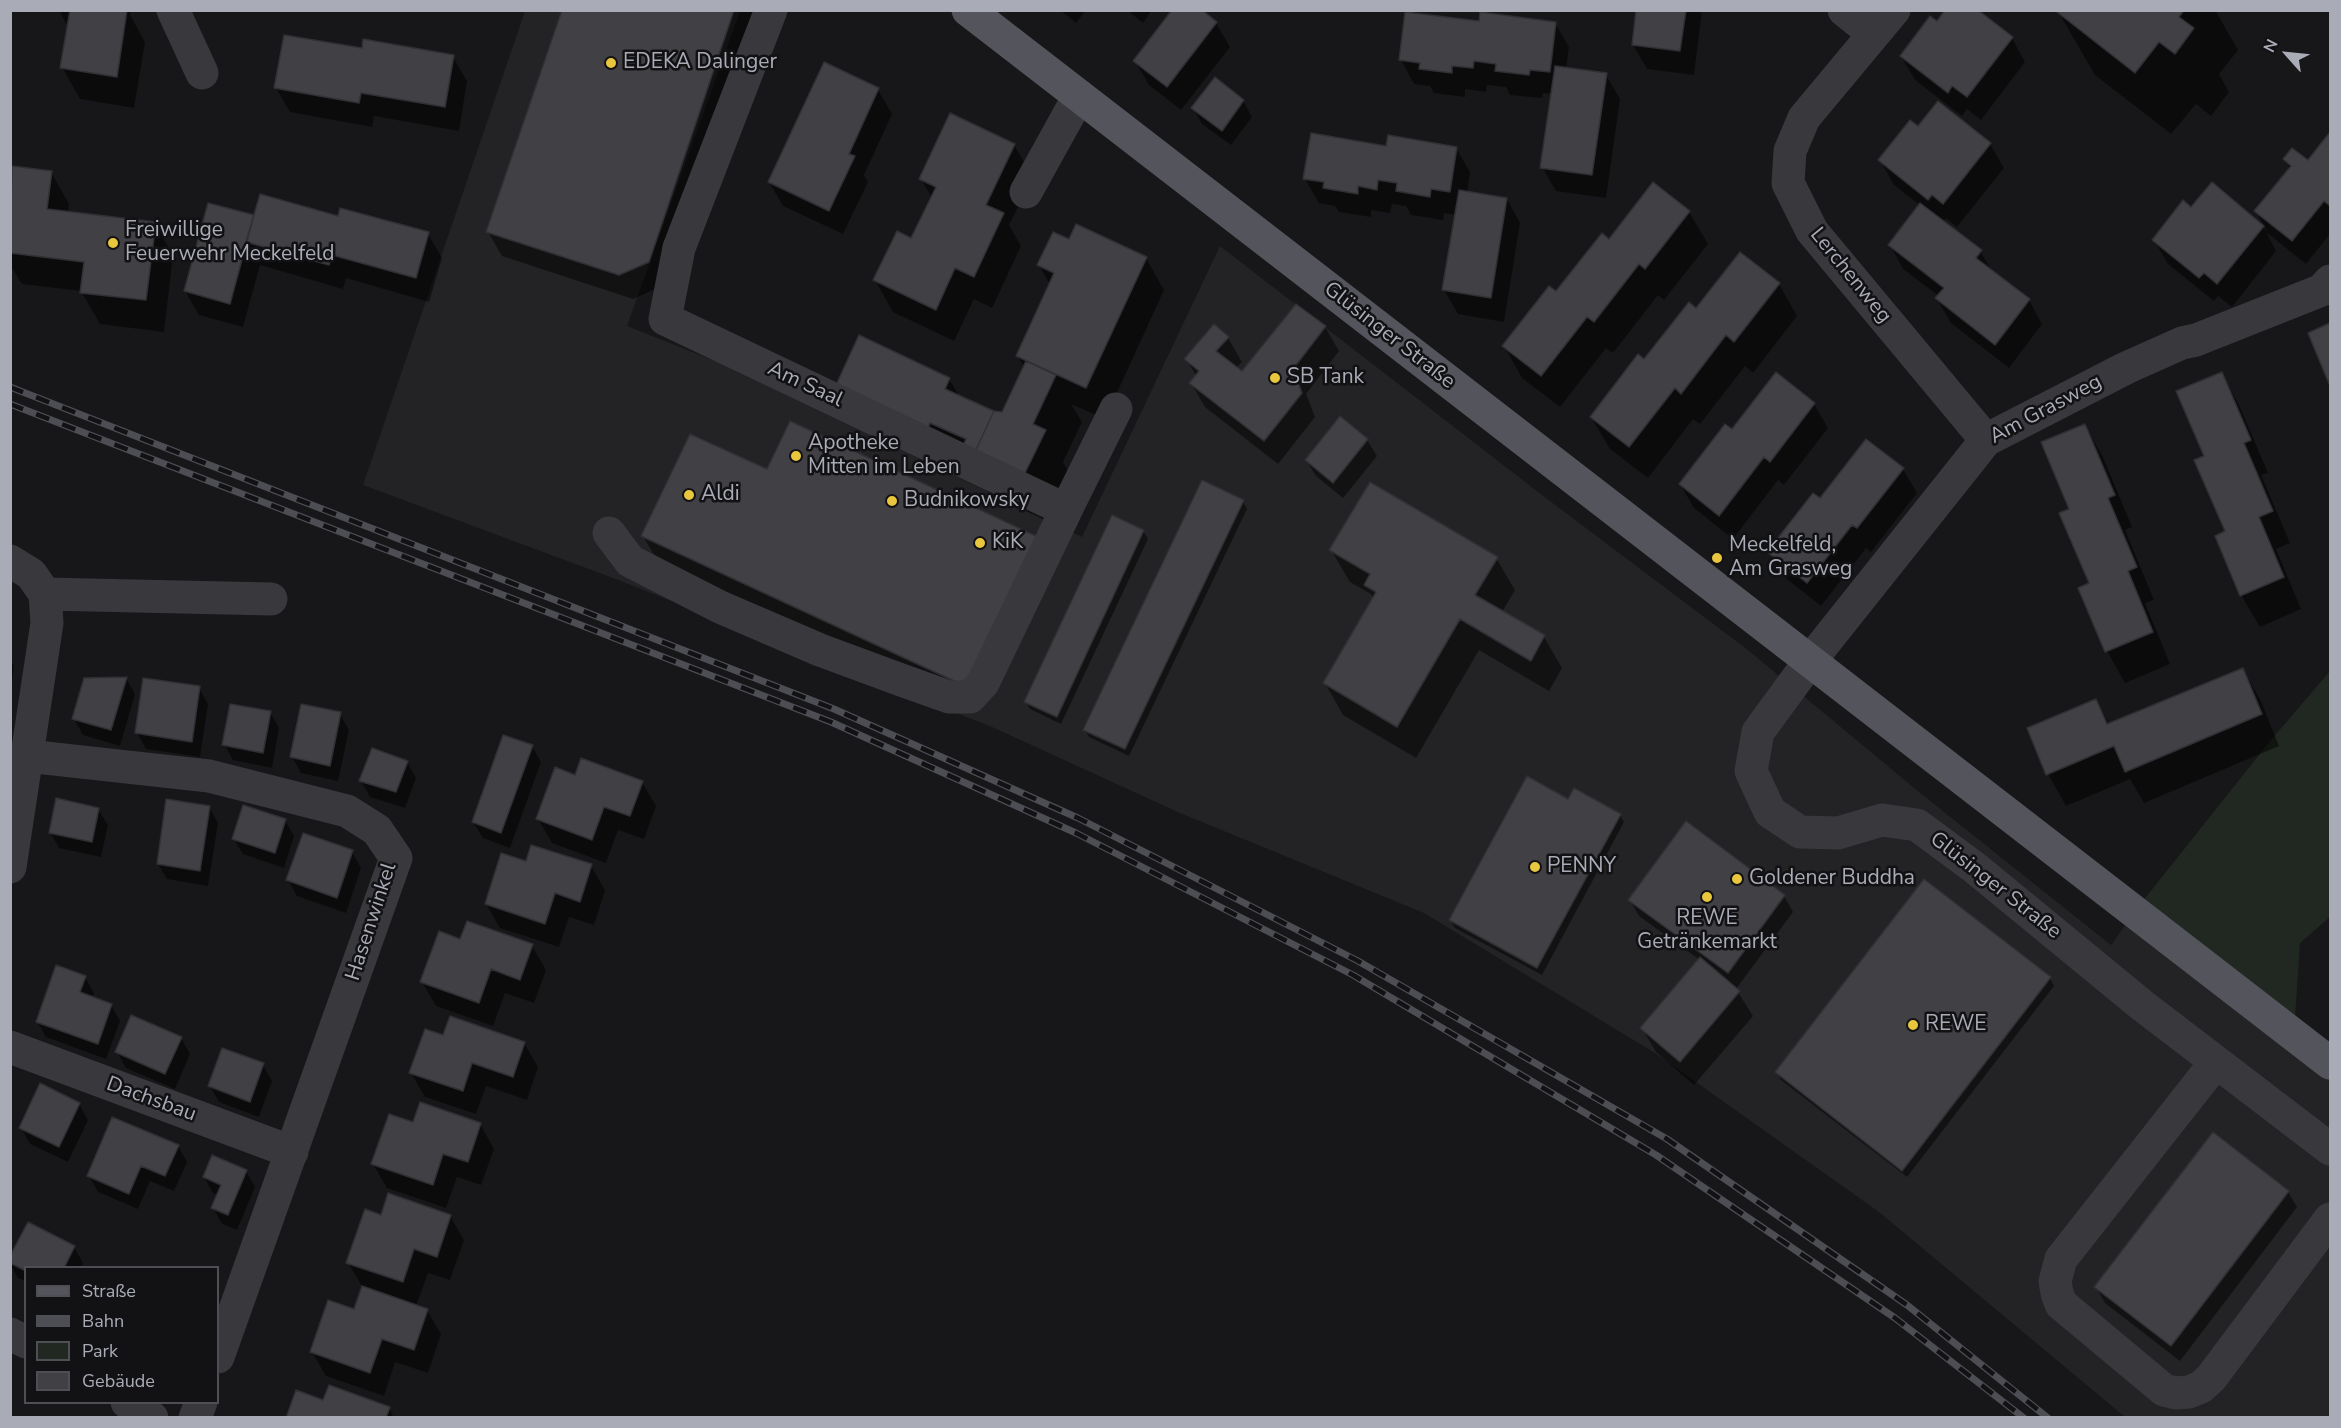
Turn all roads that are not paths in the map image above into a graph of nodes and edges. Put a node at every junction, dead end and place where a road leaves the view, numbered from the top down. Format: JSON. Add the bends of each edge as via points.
{"nodes":[{"id":1,"x":174,"y":10,"type":"edge"},
{"id":2,"x":771,"y":10,"type":"edge"},
{"id":3,"x":968,"y":10,"type":"edge"},
{"id":4,"x":1844,"y":10,"type":"edge"},
{"id":5,"x":1884,"y":22,"type":"edge"},
{"id":6,"x":202,"y":73,"type":"dead end"},
{"id":7,"x":1079,"y":96,"type":"junction"},
{"id":8,"x":1026,"y":192,"type":"dead end"},
{"id":9,"x":2331,"y":281,"type":"edge"},
{"id":10,"x":1116,"y":409,"type":"dead end"},
{"id":11,"x":1986,"y":440,"type":"junction"},
{"id":12,"x":1066,"y":510,"type":"junction"},
{"id":13,"x":609,"y":533,"type":"dead end"},
{"id":14,"x":10,"y":561,"type":"edge"},
{"id":15,"x":45,"y":594,"type":"junction"},
{"id":16,"x":271,"y":599,"type":"dead end"},
{"id":17,"x":1810,"y":661,"type":"junction"},
{"id":18,"x":27,"y":756,"type":"junction"},
{"id":19,"x":10,"y":867,"type":"edge"},
{"id":20,"x":10,"y":1047,"type":"edge"},
{"id":21,"x":2216,"y":1062,"type":"junction"},
{"id":22,"x":2331,"y":1063,"type":"edge"},
{"id":23,"x":2331,"y":1149,"type":"edge"},
{"id":24,"x":292,"y":1152,"type":"junction"},
{"id":25,"x":2331,"y":1219,"type":"edge"},
{"id":26,"x":10,"y":1334,"type":"edge"},
{"id":27,"x":24,"y":1341,"type":"edge"},
{"id":28,"x":219,"y":1354,"type":"edge"},
{"id":29,"x":130,"y":1404,"type":"edge"},
{"id":30,"x":152,"y":1418,"type":"edge"}],
"edges":[{"from":1,"to":6,"type":"street"},
{"from":2,"to":12,"type":"street","name":"Am Saal","via":[[679,248],[665,320]]},
{"from":3,"to":7,"type":"main road","name":"Glüsinger Straße"},
{"from":4,"to":5,"type":"street"},
{"from":5,"to":11,"type":"street","name":"Lerchenweg","via":[[1804,118],[1790,151],[1788,183],[1812,231]]},
{"from":7,"to":8,"type":"street"},
{"from":7,"to":17,"type":"main road","name":"Glüsinger Straße"},
{"from":9,"to":11,"type":"street","name":"Am Grasweg","via":[[2322,290],[2126,368]]},
{"from":10,"to":12,"type":"street"},
{"from":11,"to":17,"type":"street","name":"Am Grasweg"},
{"from":12,"to":13,"type":"street","via":[[983,683],[970,697],[949,697],[820,650],[720,607],[630,561]]},
{"from":14,"to":15,"type":"street","via":[[31,574]]},
{"from":15,"to":16,"type":"street"},
{"from":15,"to":18,"type":"street","via":[[47,623]]},
{"from":17,"to":21,"type":"street","name":"Glüsinger Straße","via":[[1758,732],[1751,771],[1770,812],[1800,831],[1838,833],[1882,820],[1917,825]]},
{"from":17,"to":22,"type":"main road","name":"Glüsinger Straße"},
{"from":18,"to":19,"type":"street"},
{"from":18,"to":24,"type":"street","name":"Hasenwinkel","via":[[209,776],[347,811],[377,830],[396,858]]},
{"from":20,"to":24,"type":"street","name":"Dachsbau"},
{"from":21,"to":23,"type":"street","name":"Glüsinger Straße"},
{"from":21,"to":25,"type":"street","via":[[2061,1259],[2055,1281],[2061,1304],[2164,1390],[2189,1392],[2211,1378]]},
{"from":24,"to":28,"type":"street","name":"Hasenwinkel"},
{"from":26,"to":27,"type":"street"},
{"from":29,"to":30,"type":"street"}]}
